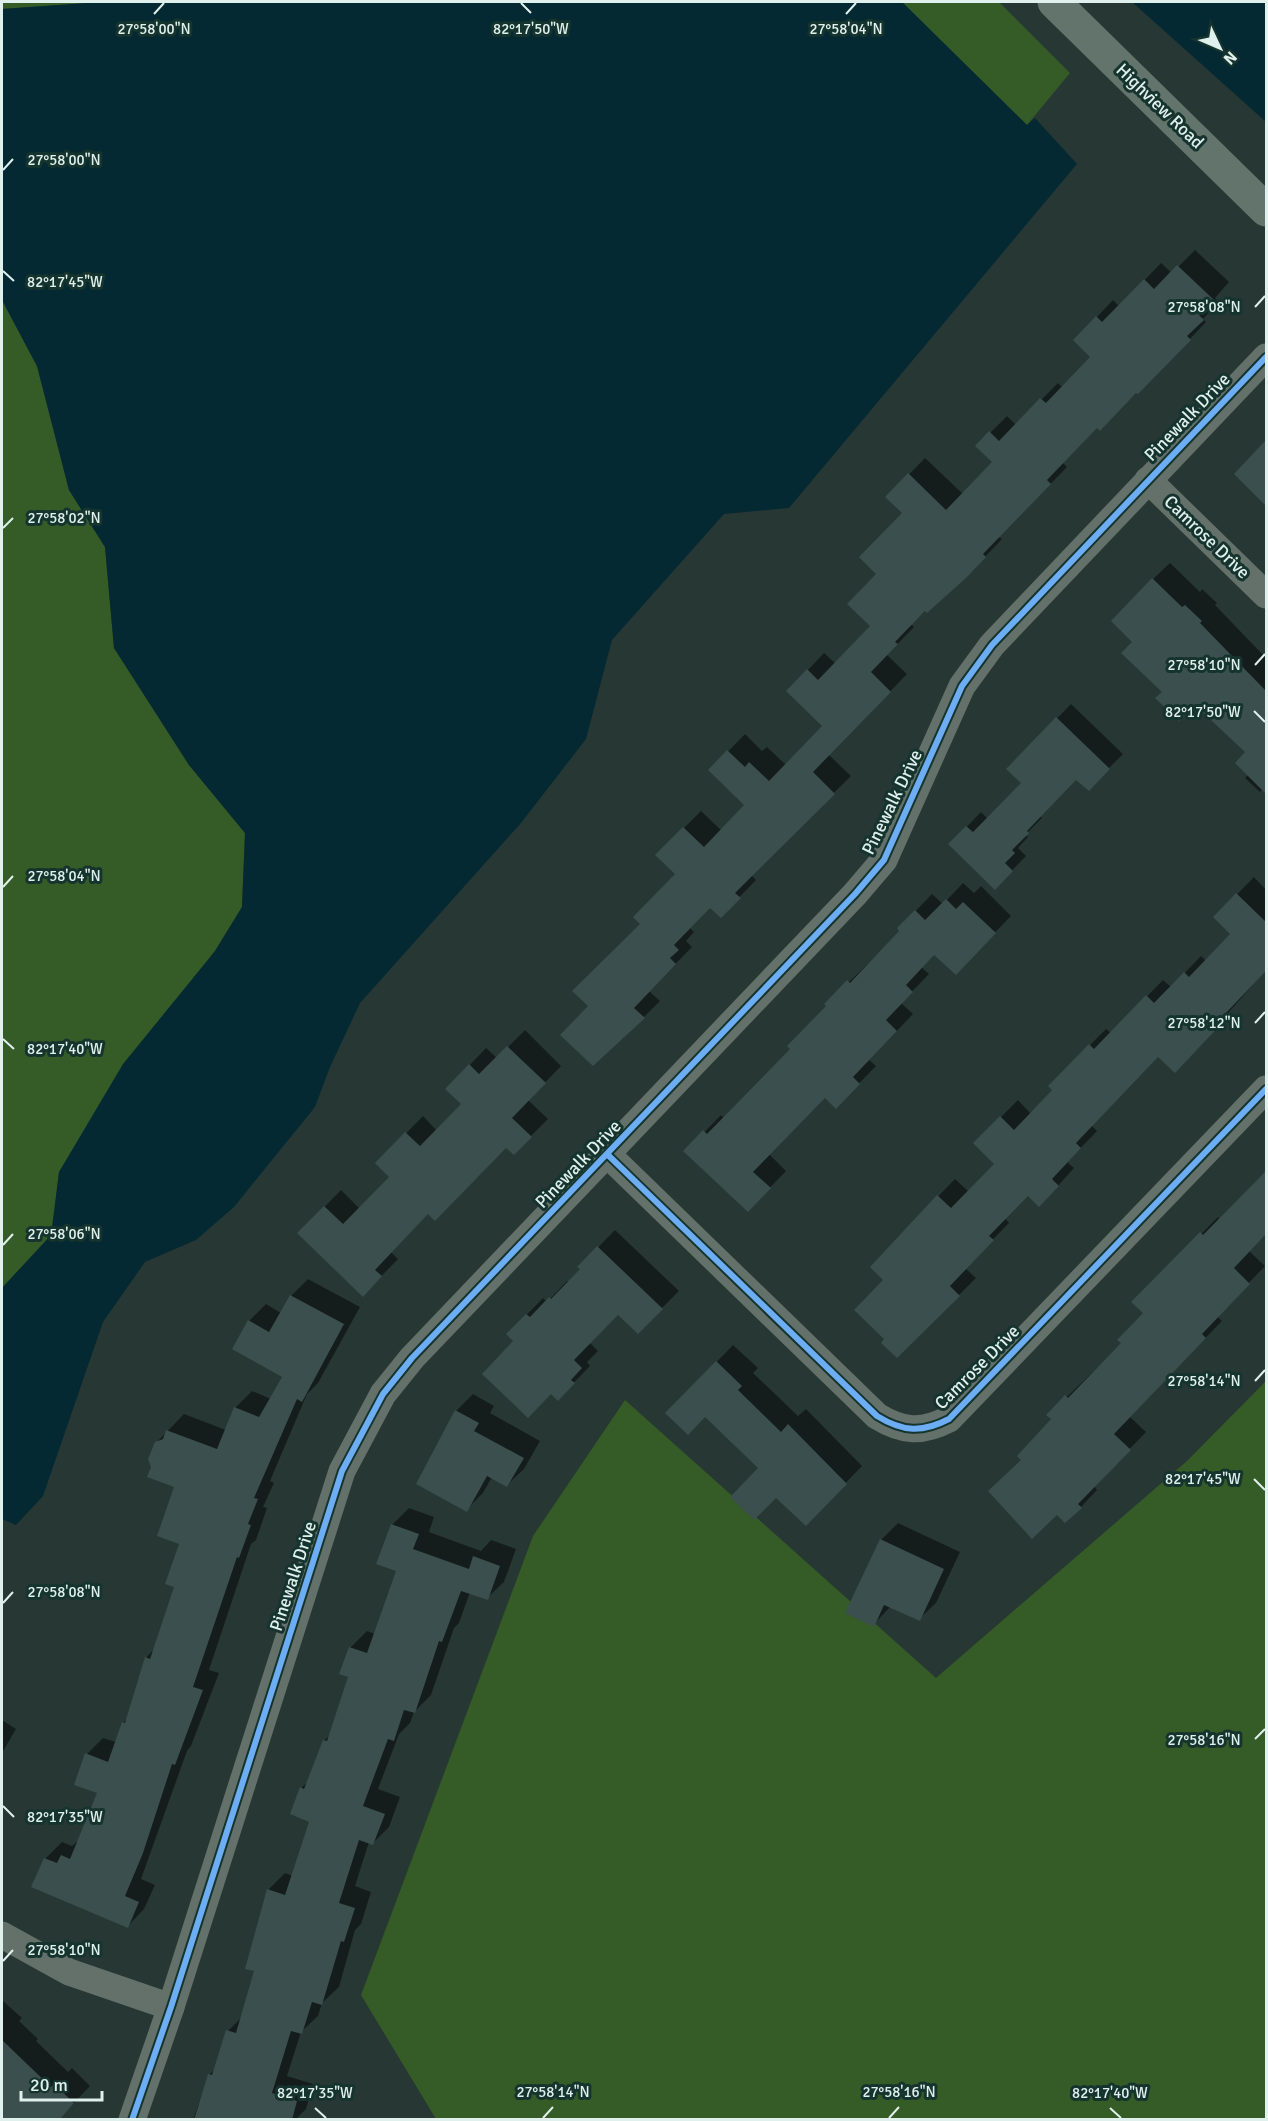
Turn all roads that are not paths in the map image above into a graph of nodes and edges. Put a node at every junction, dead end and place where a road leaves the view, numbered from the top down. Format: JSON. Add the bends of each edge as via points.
{"nodes":[{"id":1,"x":1054,"y":2,"type":"edge"},
{"id":2,"x":1266,"y":210,"type":"edge"},
{"id":3,"x":1266,"y":357,"type":"edge"},
{"id":4,"x":1148,"y":480,"type":"junction"},
{"id":5,"x":1266,"y":595,"type":"edge"},
{"id":6,"x":1266,"y":1089,"type":"edge"},
{"id":7,"x":608,"y":1155,"type":"junction"},
{"id":8,"x":2,"y":1935,"type":"edge"},
{"id":9,"x":171,"y":2007,"type":"junction"},
{"id":10,"x":132,"y":2120,"type":"edge"}],
"edges":[{"from":1,"to":2,"type":"street","name":"Highview Road"},
{"from":3,"to":4,"type":"street","name":"Pinewalk Drive"},
{"from":4,"to":5,"type":"street","name":"Camrose Drive"},
{"from":4,"to":7,"type":"street","name":"Pinewalk Drive","via":[[992,645],[962,686],[884,860]]},
{"from":6,"to":7,"type":"street","name":"Camrose Drive","via":[[949,1419],[932,1428],[914,1430],[895,1427],[877,1416]]},
{"from":7,"to":9,"type":"street","name":"Pinewalk Drive","via":[[412,1358],[383,1394],[360,1433],[342,1471]]},
{"from":8,"to":9,"type":"street","via":[[69,1972]]},
{"from":9,"to":10,"type":"street","name":"Pinewalk Drive"}]}
